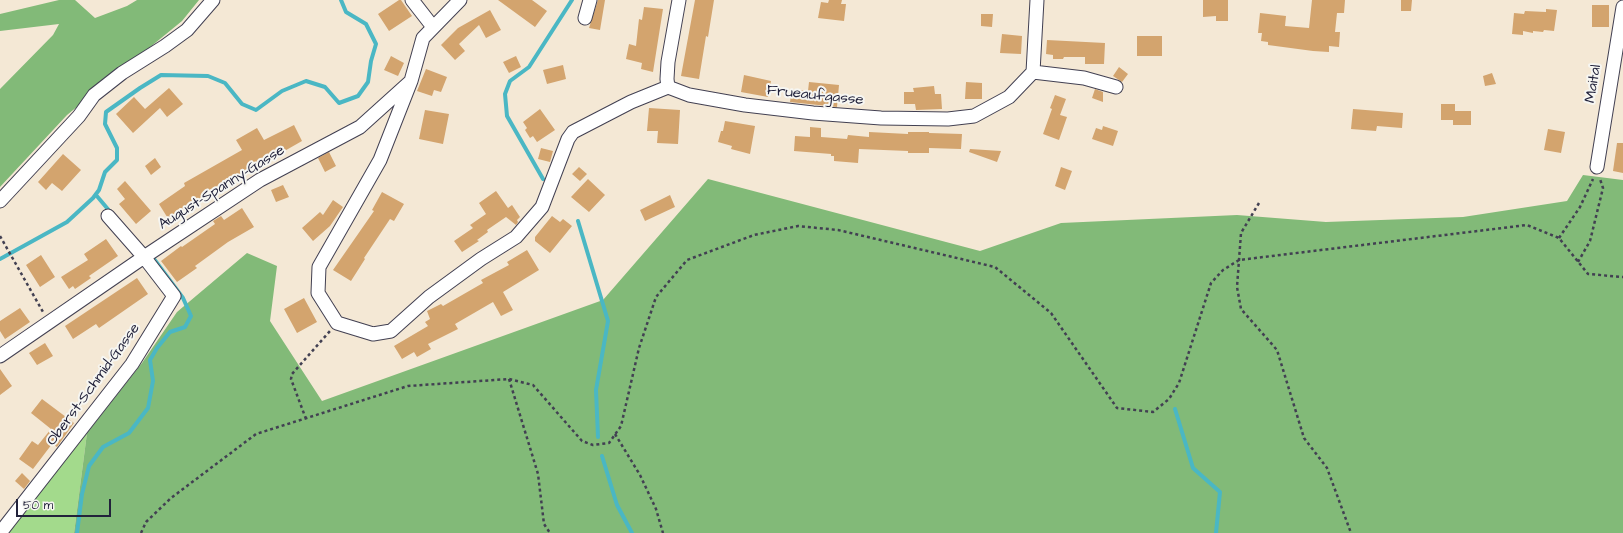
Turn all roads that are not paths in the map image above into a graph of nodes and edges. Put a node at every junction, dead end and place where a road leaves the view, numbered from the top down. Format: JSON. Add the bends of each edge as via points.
{"nodes":[{"id":1,"x":213,"y":0,"type":"edge"},
{"id":2,"x":412,"y":0,"type":"edge"},
{"id":3,"x":460,"y":0,"type":"edge"},
{"id":4,"x":590,"y":0,"type":"edge"},
{"id":5,"x":679,"y":0,"type":"edge"},
{"id":6,"x":1037,"y":0,"type":"edge"},
{"id":7,"x":1623,"y":7,"type":"edge"},
{"id":8,"x":585,"y":18,"type":"dead end"},
{"id":9,"x":433,"y":27,"type":"junction"},
{"id":10,"x":1033,"y":72,"type":"junction"},
{"id":11,"x":411,"y":81,"type":"junction"},
{"id":12,"x":668,"y":87,"type":"junction"},
{"id":13,"x":1116,"y":87,"type":"dead end"},
{"id":14,"x":1597,"y":167,"type":"road end"},
{"id":15,"x":0,"y":201,"type":"edge"},
{"id":16,"x":108,"y":216,"type":"dead end"},
{"id":17,"x":144,"y":257,"type":"junction"},
{"id":18,"x":0,"y":356,"type":"edge"},
{"id":19,"x":0,"y":533,"type":"edge"}],
"edges":[{"from":1,"to":15,"type":"street","via":[[187,30],[94,95],[79,116]]},
{"from":2,"to":9,"type":"street"},
{"from":3,"to":9,"type":"street"},
{"from":4,"to":8,"type":"street"},
{"from":5,"to":12,"type":"street","via":[[668,62]]},
{"from":6,"to":10,"type":"street"},
{"from":7,"to":14,"type":"street","name":"Maital"},
{"from":9,"to":11,"type":"street","via":[[423,38]]},
{"from":10,"to":12,"type":"street","name":"Frueaufgasse","via":[[1009,97],[974,116],[948,119],[813,113],[689,95]]},
{"from":10,"to":13,"type":"street","via":[[1084,78]]},
{"from":11,"to":12,"type":"street","via":[[380,160],[319,267],[318,293],[337,323],[373,334],[391,331],[429,296],[516,238],[542,207],[568,138],[573,132],[631,102]]},
{"from":11,"to":17,"type":"street","name":"August-Spanny-Gasse","via":[[360,127],[260,180]]},
{"from":16,"to":17,"type":"street","name":"Oberst-Schmid-Gasse"},
{"from":17,"to":18,"type":"street","name":"August-Spanny-Gasse"},
{"from":17,"to":19,"type":"street","name":"Oberst-Schmid-Gasse","via":[[174,296],[132,364]]}]}
